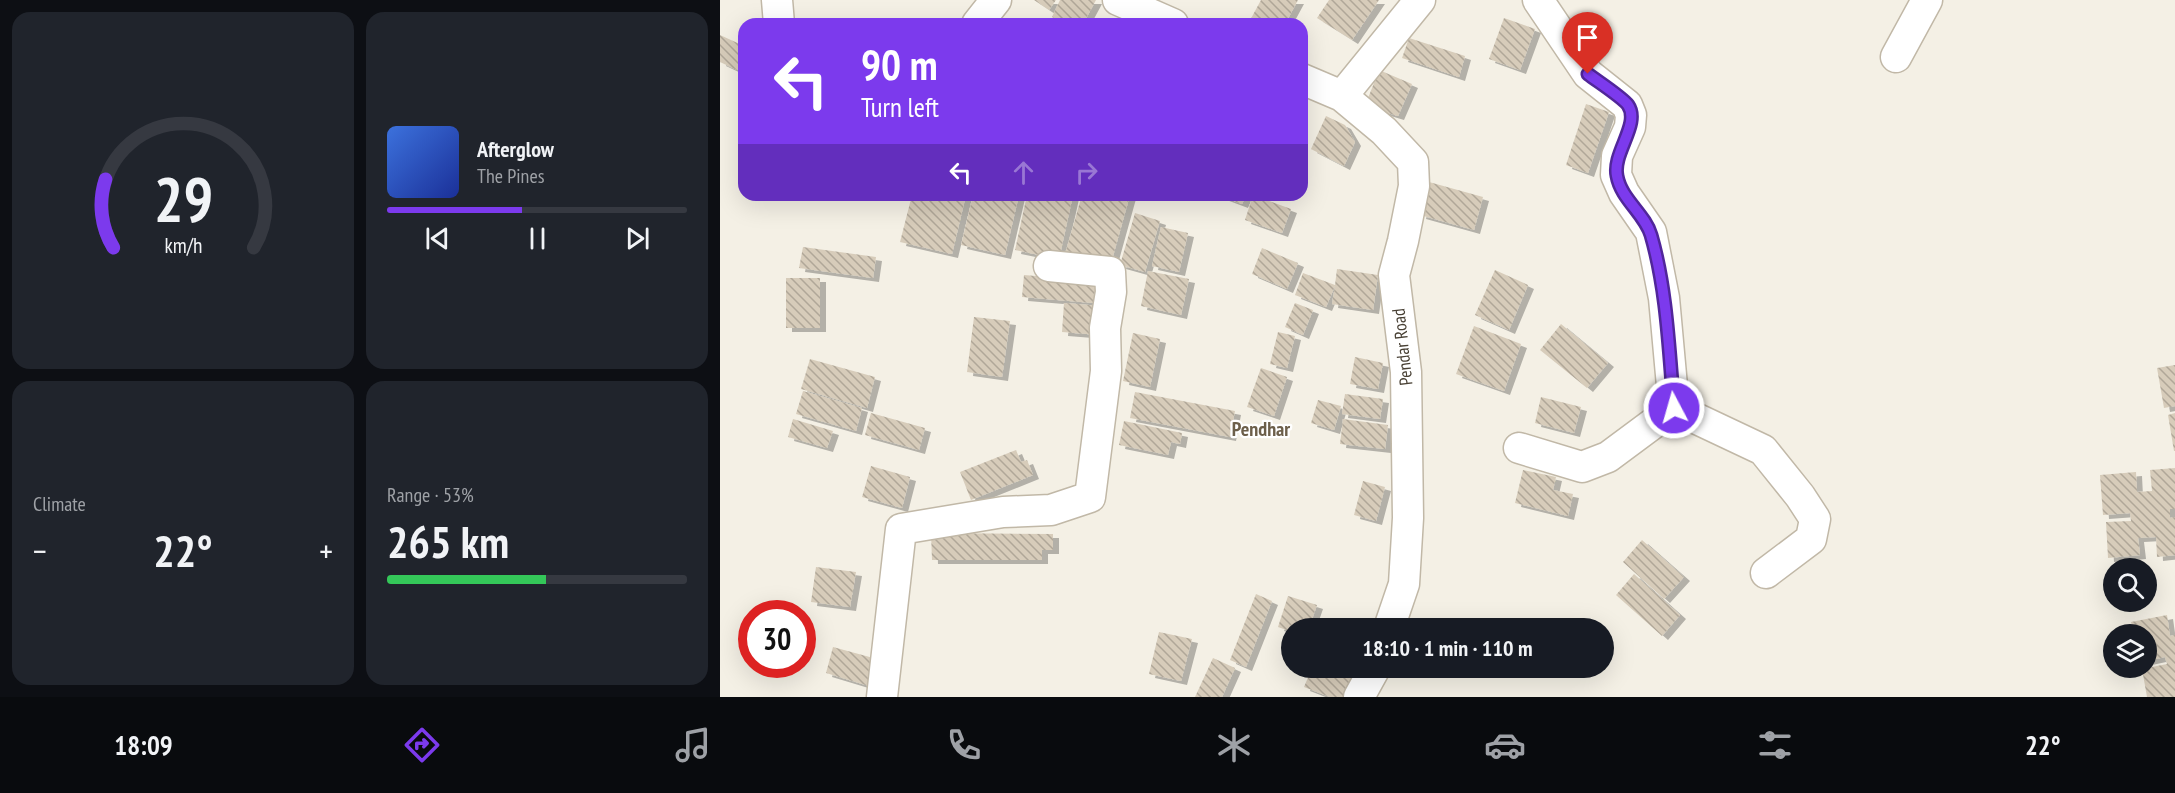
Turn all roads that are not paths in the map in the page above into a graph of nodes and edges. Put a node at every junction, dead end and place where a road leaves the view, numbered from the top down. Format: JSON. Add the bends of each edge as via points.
{"nodes":[{"id":1,"x":777,"y":0,"type":"edge"},
{"id":2,"x":996,"y":0,"type":"edge"},
{"id":3,"x":1118,"y":0,"type":"edge"},
{"id":4,"x":1420,"y":0,"type":"edge"},
{"id":5,"x":1538,"y":0,"type":"edge"},
{"id":6,"x":1927,"y":0,"type":"edge"},
{"id":7,"x":778,"y":18,"type":"edge"},
{"id":8,"x":982,"y":18,"type":"edge"},
{"id":9,"x":1159,"y":18,"type":"edge"},
{"id":10,"x":1896,"y":57,"type":"dead end"},
{"id":11,"x":1308,"y":82,"type":"edge"},
{"id":12,"x":1342,"y":96,"type":"junction"},
{"id":13,"x":1048,"y":266,"type":"dead end"},
{"id":14,"x":1674,"y":408,"type":"junction"},
{"id":15,"x":1520,"y":448,"type":"dead end"},
{"id":16,"x":1766,"y":573,"type":"dead end"},
{"id":17,"x":1392,"y":618,"type":"edge"},
{"id":18,"x":1369,"y":678,"type":"edge"},
{"id":19,"x":882,"y":697,"type":"edge"},
{"id":20,"x":1359,"y":697,"type":"edge"}],
"edges":[{"from":1,"to":7,"type":"street"},
{"from":2,"to":8,"type":"street"},
{"from":3,"to":9,"type":"street"},
{"from":4,"to":12,"type":"street"},
{"from":5,"to":14,"type":"street","via":[[1588,74],[1628,105],[1630,127],[1617,156],[1616,175],[1651,232],[1664,298]]},
{"from":6,"to":10,"type":"street"},
{"from":11,"to":12,"type":"street","name":"Pendar Road"},
{"from":12,"to":17,"type":"street","name":"Pendar Road","via":[[1413,162],[1414,186],[1394,275],[1406,372],[1408,518],[1404,584]]},
{"from":13,"to":19,"type":"street","via":[[1110,272],[1106,371],[1090,497],[1051,510],[1002,512],[901,529]]},
{"from":14,"to":15,"type":"street","via":[[1608,457],[1582,467]]},
{"from":14,"to":16,"type":"street","via":[[1763,450],[1815,519],[1811,539]]},
{"from":18,"to":20,"type":"street"}]}
